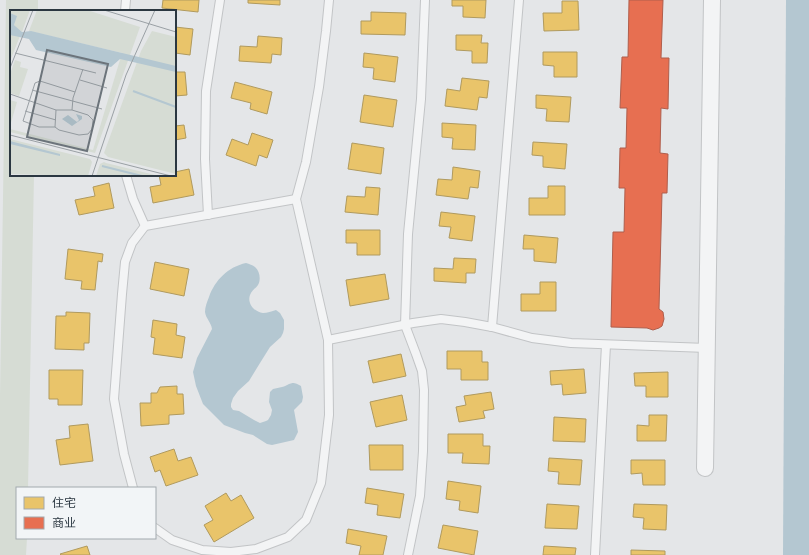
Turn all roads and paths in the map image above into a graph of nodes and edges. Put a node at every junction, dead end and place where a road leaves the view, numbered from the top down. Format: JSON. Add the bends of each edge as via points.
{"nodes":[{"id":1,"x":126,"y":0,"type":"edge"},
{"id":2,"x":220,"y":0,"type":"edge"},
{"id":3,"x":329,"y":0,"type":"edge"},
{"id":4,"x":425,"y":0,"type":"edge"},
{"id":5,"x":519,"y":0,"type":"edge"},
{"id":6,"x":712,"y":0,"type":"edge"},
{"id":7,"x":125,"y":10,"type":"edge"},
{"id":8,"x":126,"y":176,"type":"edge"},
{"id":9,"x":296,"y":199,"type":"junction"},
{"id":10,"x":208,"y":215,"type":"junction"},
{"id":11,"x":145,"y":226,"type":"junction"},
{"id":12,"x":404,"y":325,"type":"junction"},
{"id":13,"x":492,"y":327,"type":"junction"},
{"id":14,"x":328,"y":340,"type":"junction"},
{"id":15,"x":606,"y":344,"type":"junction"},
{"id":16,"x":707,"y":348,"type":"junction"},
{"id":17,"x":705,"y":468,"type":"dead end"},
{"id":18,"x":133,"y":487,"type":"edge"},
{"id":19,"x":156,"y":529,"type":"edge"},
{"id":20,"x":408,"y":555,"type":"edge"},
{"id":21,"x":595,"y":555,"type":"edge"}],
"edges":[{"from":1,"to":7,"type":"lane"},
{"from":2,"to":10,"type":"lane","via":[[206,91],[205,159]]},
{"from":3,"to":9,"type":"lane","via":[[319,88],[306,162]]},
{"from":4,"to":12,"type":"lane","via":[[421,99],[408,234]]},
{"from":5,"to":13,"type":"lane"},
{"from":6,"to":16,"type":"street"},
{"from":8,"to":11,"type":"lane"},
{"from":9,"to":10,"type":"lane"},
{"from":9,"to":14,"type":"lane"},
{"from":10,"to":11,"type":"lane"},
{"from":11,"to":18,"type":"lane","via":[[132,243],[125,262],[114,399]]},
{"from":12,"to":13,"type":"lane","via":[[441,319]]},
{"from":12,"to":14,"type":"lane"},
{"from":12,"to":20,"type":"lane","via":[[422,371],[424,390],[424,451],[420,496]]},
{"from":13,"to":15,"type":"lane","via":[[532,338]]},
{"from":14,"to":19,"type":"lane","via":[[329,415],[321,483],[306,520],[288,537],[256,549],[231,552],[202,550],[172,540]]},
{"from":15,"to":16,"type":"lane"},
{"from":15,"to":21,"type":"lane"},
{"from":16,"to":17,"type":"street"}]}
